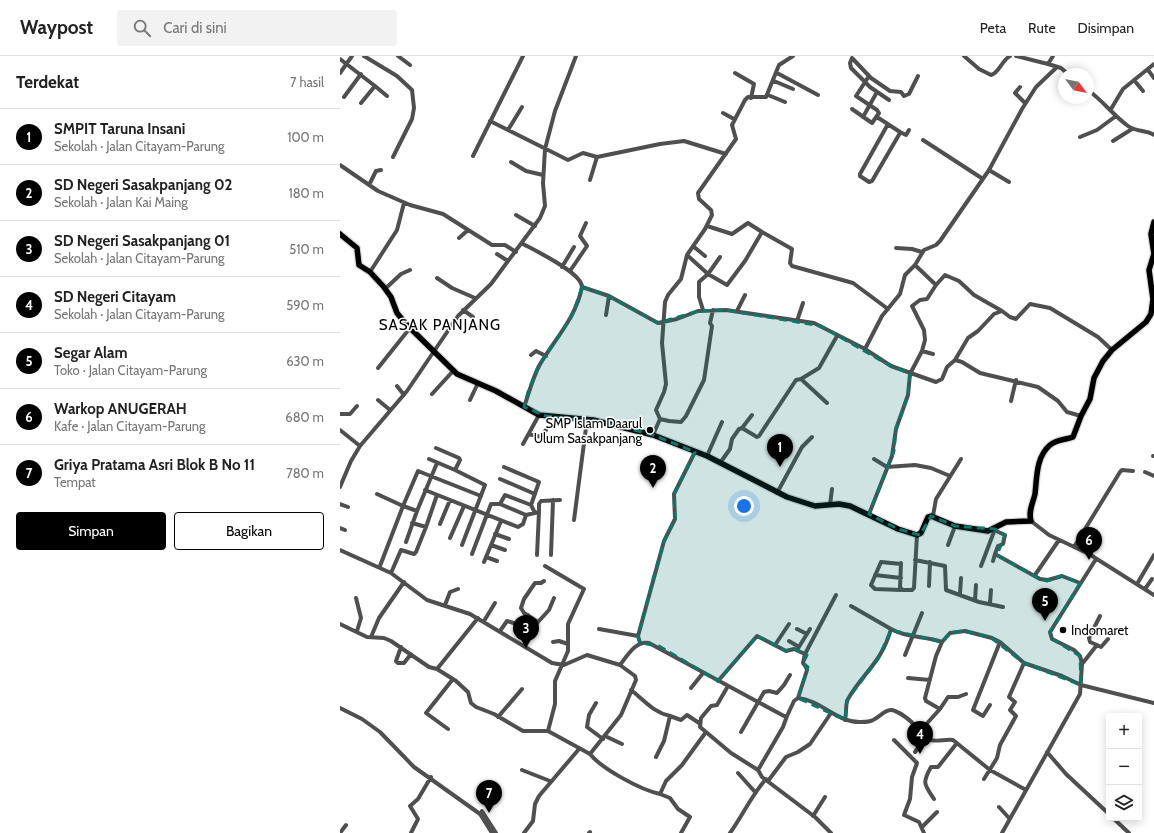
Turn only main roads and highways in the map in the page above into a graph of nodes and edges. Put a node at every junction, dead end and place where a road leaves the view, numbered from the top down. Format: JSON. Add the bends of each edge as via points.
{"nodes":[{"id":1,"x":1154,"y":222,"type":"edge"},
{"id":2,"x":340,"y":234,"type":"edge"},
{"id":3,"x":1152,"y":287,"type":"edge"}],
"edges":[{"from":1,"to":3,"type":"main road","via":[[1151,234],[1154,251],[1149,270]]},
{"from":2,"to":3,"type":"main road","via":[[357,248],[359,264],[385,288],[396,313],[459,375],[539,415],[587,420],[653,435],[707,456],[778,493],[810,505],[847,505],[917,535],[921,533],[928,517],[933,516],[955,526],[988,531],[1006,522],[1031,521],[1030,510],[1036,473],[1043,454],[1055,441],[1073,438],[1080,416],[1090,399],[1096,373],[1112,350],[1140,329],[1150,317],[1153,304]]}]}
